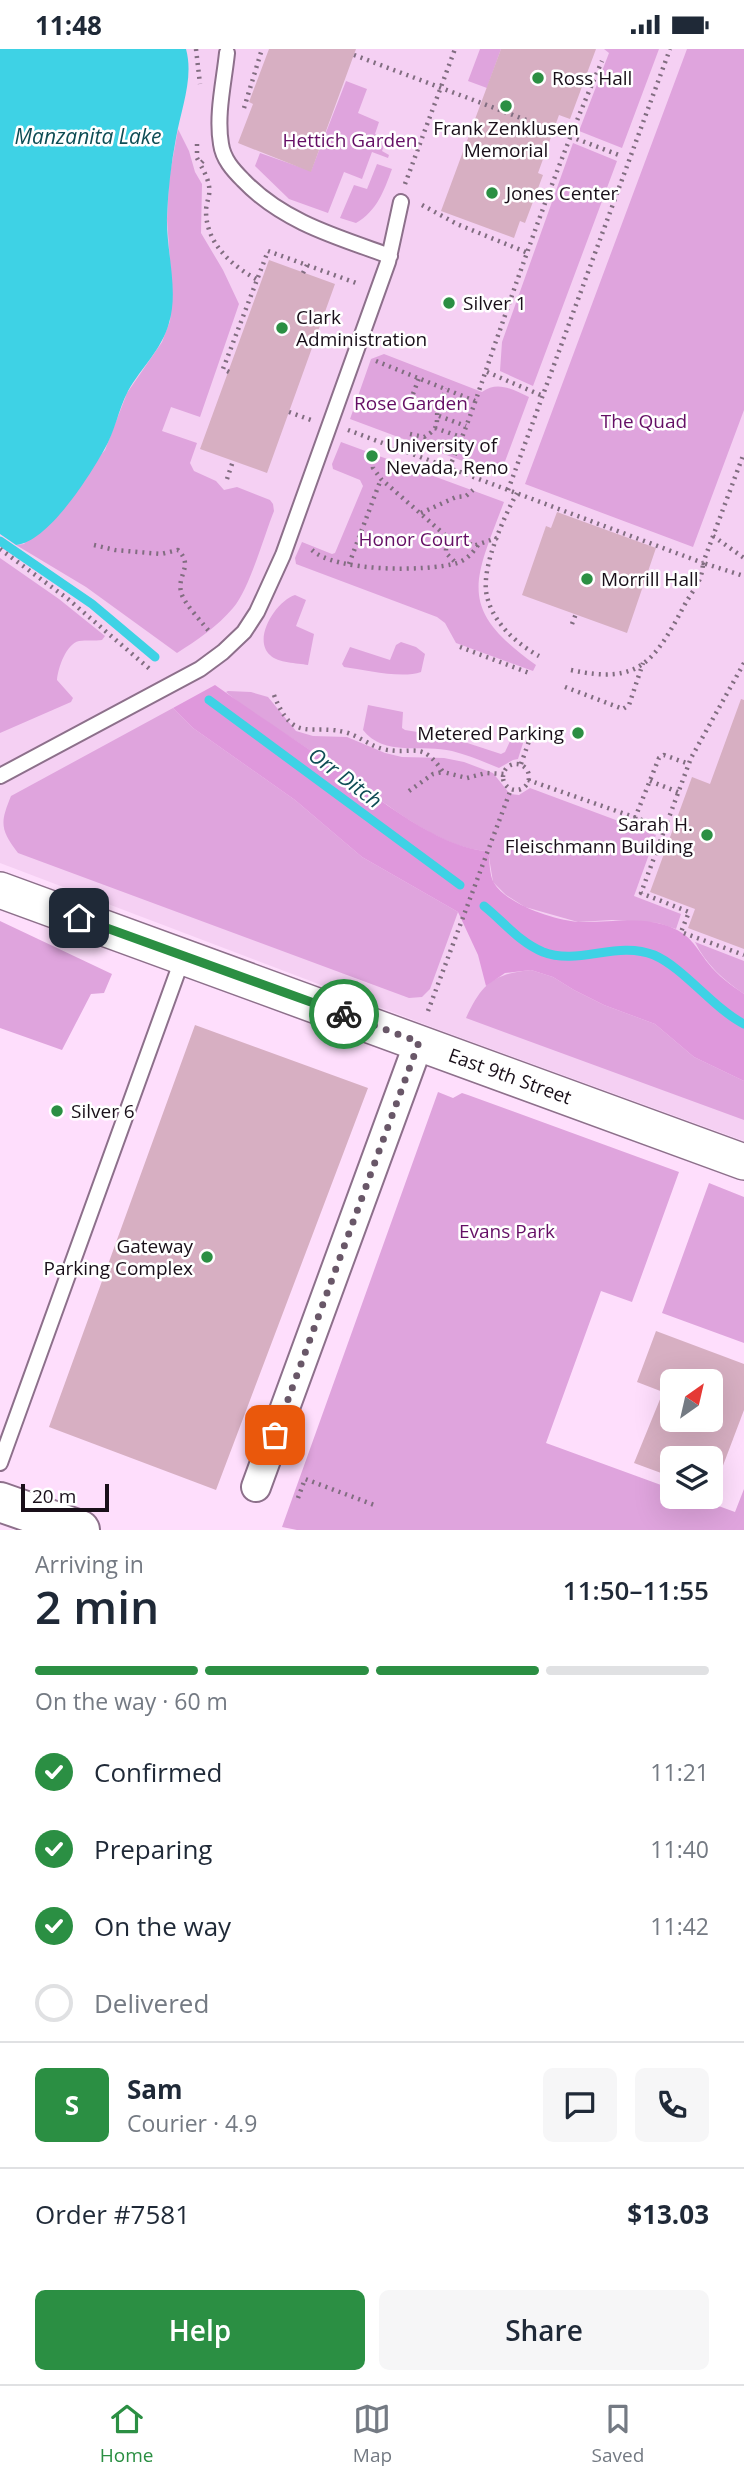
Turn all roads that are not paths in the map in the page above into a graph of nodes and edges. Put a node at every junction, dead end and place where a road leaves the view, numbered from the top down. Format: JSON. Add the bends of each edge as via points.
{"nodes":[{"id":1,"x":227,"y":53,"type":"dead end"},
{"id":2,"x":401,"y":200,"type":"road end"},
{"id":3,"x":390,"y":256,"type":"junction"},
{"id":4,"x":0,"y":776,"type":"edge"},
{"id":5,"x":0,"y":890,"type":"edge"},
{"id":6,"x":184,"y":956,"type":"junction"},
{"id":7,"x":424,"y":1027,"type":"junction"},
{"id":8,"x":744,"y":1162,"type":"edge"},
{"id":9,"x":0,"y":1463,"type":"edge"},
{"id":10,"x":256,"y":1487,"type":"dead end"},
{"id":11,"x":0,"y":1502,"type":"edge"},
{"id":12,"x":80,"y":1530,"type":"edge"}],
"edges":[{"from":1,"to":3,"type":"lane","via":[[220,146],[230,168],[281,212]]},
{"from":2,"to":3,"type":"lane"},
{"from":3,"to":4,"type":"lane","via":[[271,585],[244,632],[200,669]]},
{"from":5,"to":6,"type":"street","name":"East 9th Street"},
{"from":6,"to":7,"type":"street","name":"East 9th Street"},
{"from":6,"to":9,"type":"lane"},
{"from":7,"to":8,"type":"street","name":"East 9th Street"},
{"from":7,"to":10,"type":"street"},
{"from":11,"to":12,"type":"highway"}]}
